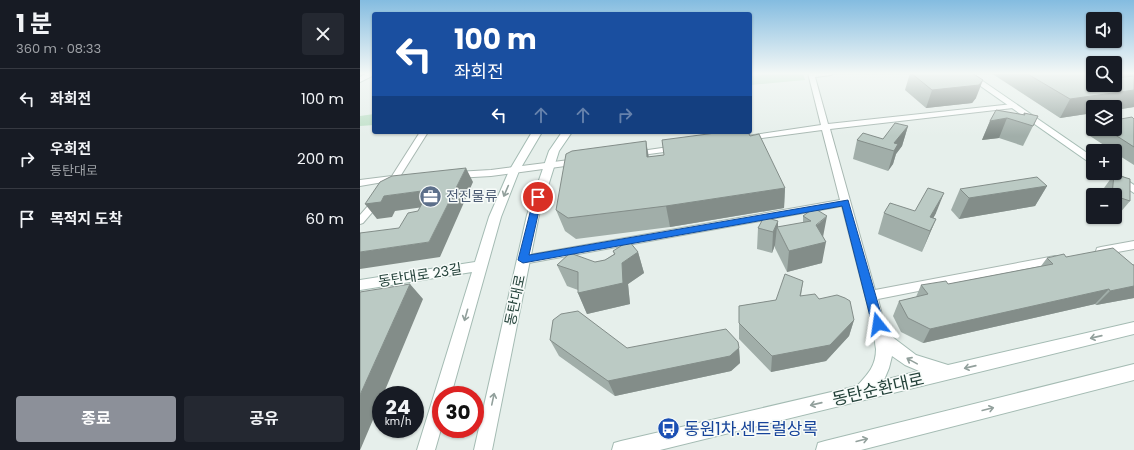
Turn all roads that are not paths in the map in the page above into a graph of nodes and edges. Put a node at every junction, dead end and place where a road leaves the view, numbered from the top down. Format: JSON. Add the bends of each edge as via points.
{"nodes":[{"id":1,"x":817,"y":94,"type":"edge"},
{"id":2,"x":996,"y":94,"type":"edge"},
{"id":3,"x":1013,"y":106,"type":"junction"},
{"id":4,"x":825,"y":127,"type":"junction"},
{"id":5,"x":423,"y":134,"type":"edge"},
{"id":6,"x":536,"y":134,"type":"edge"},
{"id":7,"x":566,"y":134,"type":"edge"},
{"id":8,"x":738,"y":139,"type":"edge"},
{"id":9,"x":683,"y":147,"type":"edge"},
{"id":10,"x":628,"y":155,"type":"edge"},
{"id":11,"x":1086,"y":157,"type":"edge"},
{"id":12,"x":588,"y":160,"type":"edge"},
{"id":13,"x":549,"y":166,"type":"junction"},
{"id":14,"x":514,"y":171,"type":"junction"},
{"id":15,"x":444,"y":176,"type":"edge"},
{"id":16,"x":412,"y":177,"type":"edge"},
{"id":17,"x":396,"y":178,"type":"junction"},
{"id":18,"x":1120,"y":180,"type":"edge"},
{"id":19,"x":360,"y":183,"type":"edge"},
{"id":20,"x":1134,"y":190,"type":"edge"},
{"id":21,"x":845,"y":202,"type":"junction"},
{"id":22,"x":360,"y":221,"type":"edge"},
{"id":23,"x":1134,"y":245,"type":"edge"},
{"id":24,"x":1088,"y":254,"type":"edge"},
{"id":25,"x":1064,"y":258,"type":"edge"},
{"id":26,"x":523,"y":260,"type":"junction"},
{"id":27,"x":480,"y":266,"type":"junction"},
{"id":28,"x":360,"y":285,"type":"edge"},
{"id":29,"x":870,"y":296,"type":"junction"},
{"id":30,"x":1134,"y":328,"type":"edge"},
{"id":31,"x":882,"y":338,"type":"junction"},
{"id":32,"x":949,"y":372,"type":"junction"},
{"id":33,"x":1134,"y":372,"type":"edge"},
{"id":34,"x":445,"y":386,"type":"edge"},
{"id":35,"x":861,"y":393,"type":"junction"},
{"id":36,"x":432,"y":430,"type":"edge"},
{"id":37,"x":426,"y":450,"type":"edge"},
{"id":38,"x":483,"y":450,"type":"edge"},
{"id":39,"x":621,"y":450,"type":"edge"},
{"id":40,"x":824,"y":450,"type":"edge"}],
"edges":[{"from":1,"to":4,"type":"street"},
{"from":2,"to":3,"type":"street"},
{"from":3,"to":4,"type":"street"},
{"from":3,"to":11,"type":"street"},
{"from":4,"to":8,"type":"street"},
{"from":4,"to":21,"type":"street"},
{"from":5,"to":17,"type":"street"},
{"from":6,"to":14,"type":"street"},
{"from":7,"to":13,"type":"street","name":"동탄대로","via":[[554,151]]},
{"from":9,"to":10,"type":"street"},
{"from":12,"to":13,"type":"street"},
{"from":13,"to":14,"type":"street"},
{"from":13,"to":26,"type":"street","name":"동탄대로","via":[[533,215]]},
{"from":14,"to":15,"type":"street"},
{"from":14,"to":27,"type":"street","one_way":true,"via":[[495,217]]},
{"from":16,"to":17,"type":"street"},
{"from":17,"to":19,"type":"street"},
{"from":17,"to":22,"type":"street"},
{"from":18,"to":20,"type":"street"},
{"from":21,"to":26,"type":"street"},
{"from":21,"to":29,"type":"street"},
{"from":23,"to":24,"type":"street"},
{"from":25,"to":29,"type":"street"},
{"from":38,"to":26,"type":"street","name":"동탄대로","one_way":true},
{"from":27,"to":28,"type":"street","name":"동탄대로 23길"},
{"from":27,"to":34,"type":"street","one_way":true},
{"from":29,"to":31,"type":"street"},
{"from":30,"to":32,"type":"street","name":"동탄순환대로","one_way":true},
{"from":32,"to":31,"type":"street","one_way":true,"via":[[924,368],[907,359]]},
{"from":31,"to":35,"type":"street","via":[[885,356],[882,367],[875,379]]},
{"from":32,"to":35,"type":"street","name":"동탄순환대로"},
{"from":40,"to":33,"type":"street","one_way":true},
{"from":35,"to":39,"type":"street","name":"동탄순환대로","one_way":true},
{"from":36,"to":37,"type":"street"}]}
